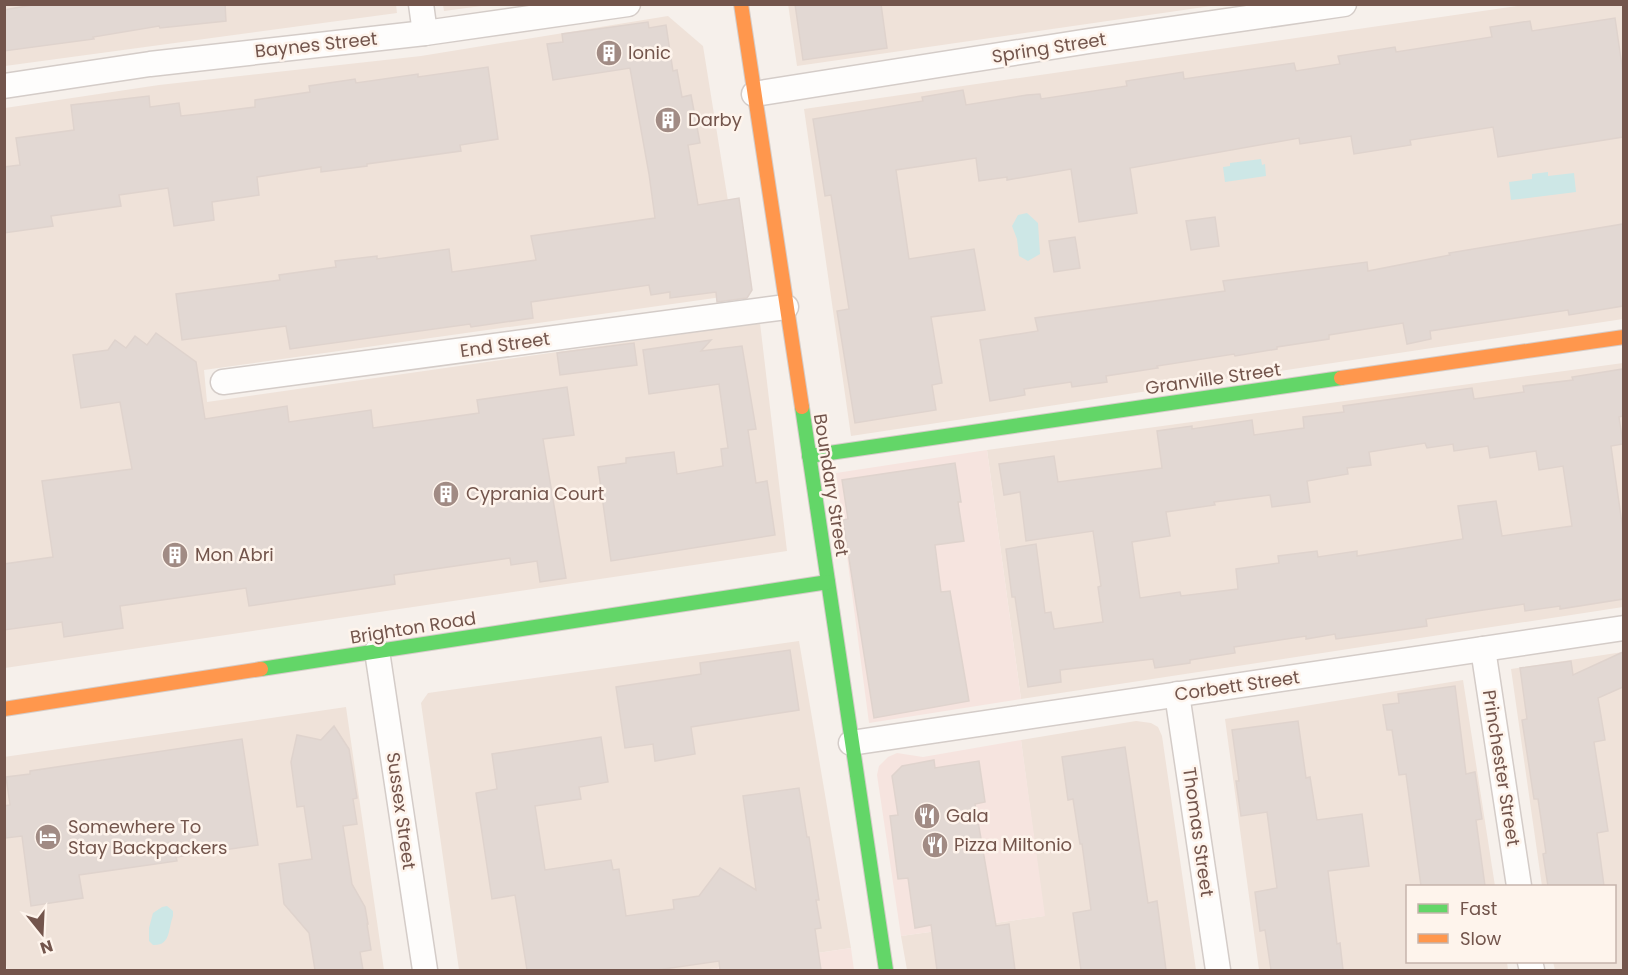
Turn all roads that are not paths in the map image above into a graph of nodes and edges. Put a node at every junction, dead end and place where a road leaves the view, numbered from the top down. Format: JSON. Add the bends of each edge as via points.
{"nodes":[{"id":1,"x":421,"y":4,"type":"edge"},
{"id":2,"x":628,"y":4,"type":"edge"},
{"id":3,"x":741,"y":4,"type":"edge"},
{"id":4,"x":1344,"y":4,"type":"edge"},
{"id":5,"x":425,"y":33,"type":"junction"},
{"id":6,"x":4,"y":86,"type":"edge"},
{"id":7,"x":754,"y":94,"type":"junction"},
{"id":8,"x":786,"y":307,"type":"junction"},
{"id":9,"x":1623,"y":337,"type":"edge"},
{"id":10,"x":224,"y":382,"type":"dead end"},
{"id":11,"x":809,"y":456,"type":"junction"},
{"id":12,"x":828,"y":582,"type":"junction"},
{"id":13,"x":1623,"y":628,"type":"edge"},
{"id":14,"x":1483,"y":649,"type":"junction"},
{"id":15,"x":377,"y":651,"type":"junction"},
{"id":16,"x":1177,"y":694,"type":"junction"},
{"id":17,"x":4,"y":709,"type":"edge"},
{"id":18,"x":851,"y":743,"type":"junction"},
{"id":19,"x":1519,"y":885,"type":"edge"},
{"id":20,"x":425,"y":970,"type":"edge"},
{"id":21,"x":886,"y":970,"type":"edge"},
{"id":22,"x":1218,"y":970,"type":"edge"}],
"edges":[{"from":1,"to":5,"type":"street"},
{"from":2,"to":5,"type":"street","name":"Baynes Street"},
{"from":3,"to":7,"type":"street","name":"Boundary Street"},
{"from":4,"to":7,"type":"street","name":"Spring Street"},
{"from":5,"to":6,"type":"street","name":"Baynes Street","via":[[150,64]]},
{"from":7,"to":8,"type":"street","name":"Boundary Street"},
{"from":8,"to":10,"type":"street","name":"End Street"},
{"from":8,"to":11,"type":"street","name":"Boundary Street"},
{"from":9,"to":11,"type":"street","name":"Granville Street"},
{"from":11,"to":12,"type":"street","name":"Boundary Street"},
{"from":12,"to":15,"type":"street","name":"Brighton Road"},
{"from":12,"to":18,"type":"street","name":"Boundary Street"},
{"from":13,"to":14,"type":"street","name":"Corbett Street"},
{"from":14,"to":16,"type":"street","name":"Corbett Street"},
{"from":14,"to":19,"type":"street","name":"Princhester Street"},
{"from":15,"to":17,"type":"street","name":"Brighton Road"},
{"from":15,"to":20,"type":"street","name":"Sussex Street"},
{"from":16,"to":18,"type":"street","name":"Corbett Street"},
{"from":16,"to":22,"type":"street","name":"Thomas Street"},
{"from":18,"to":21,"type":"street","name":"Boundary Street"}]}
